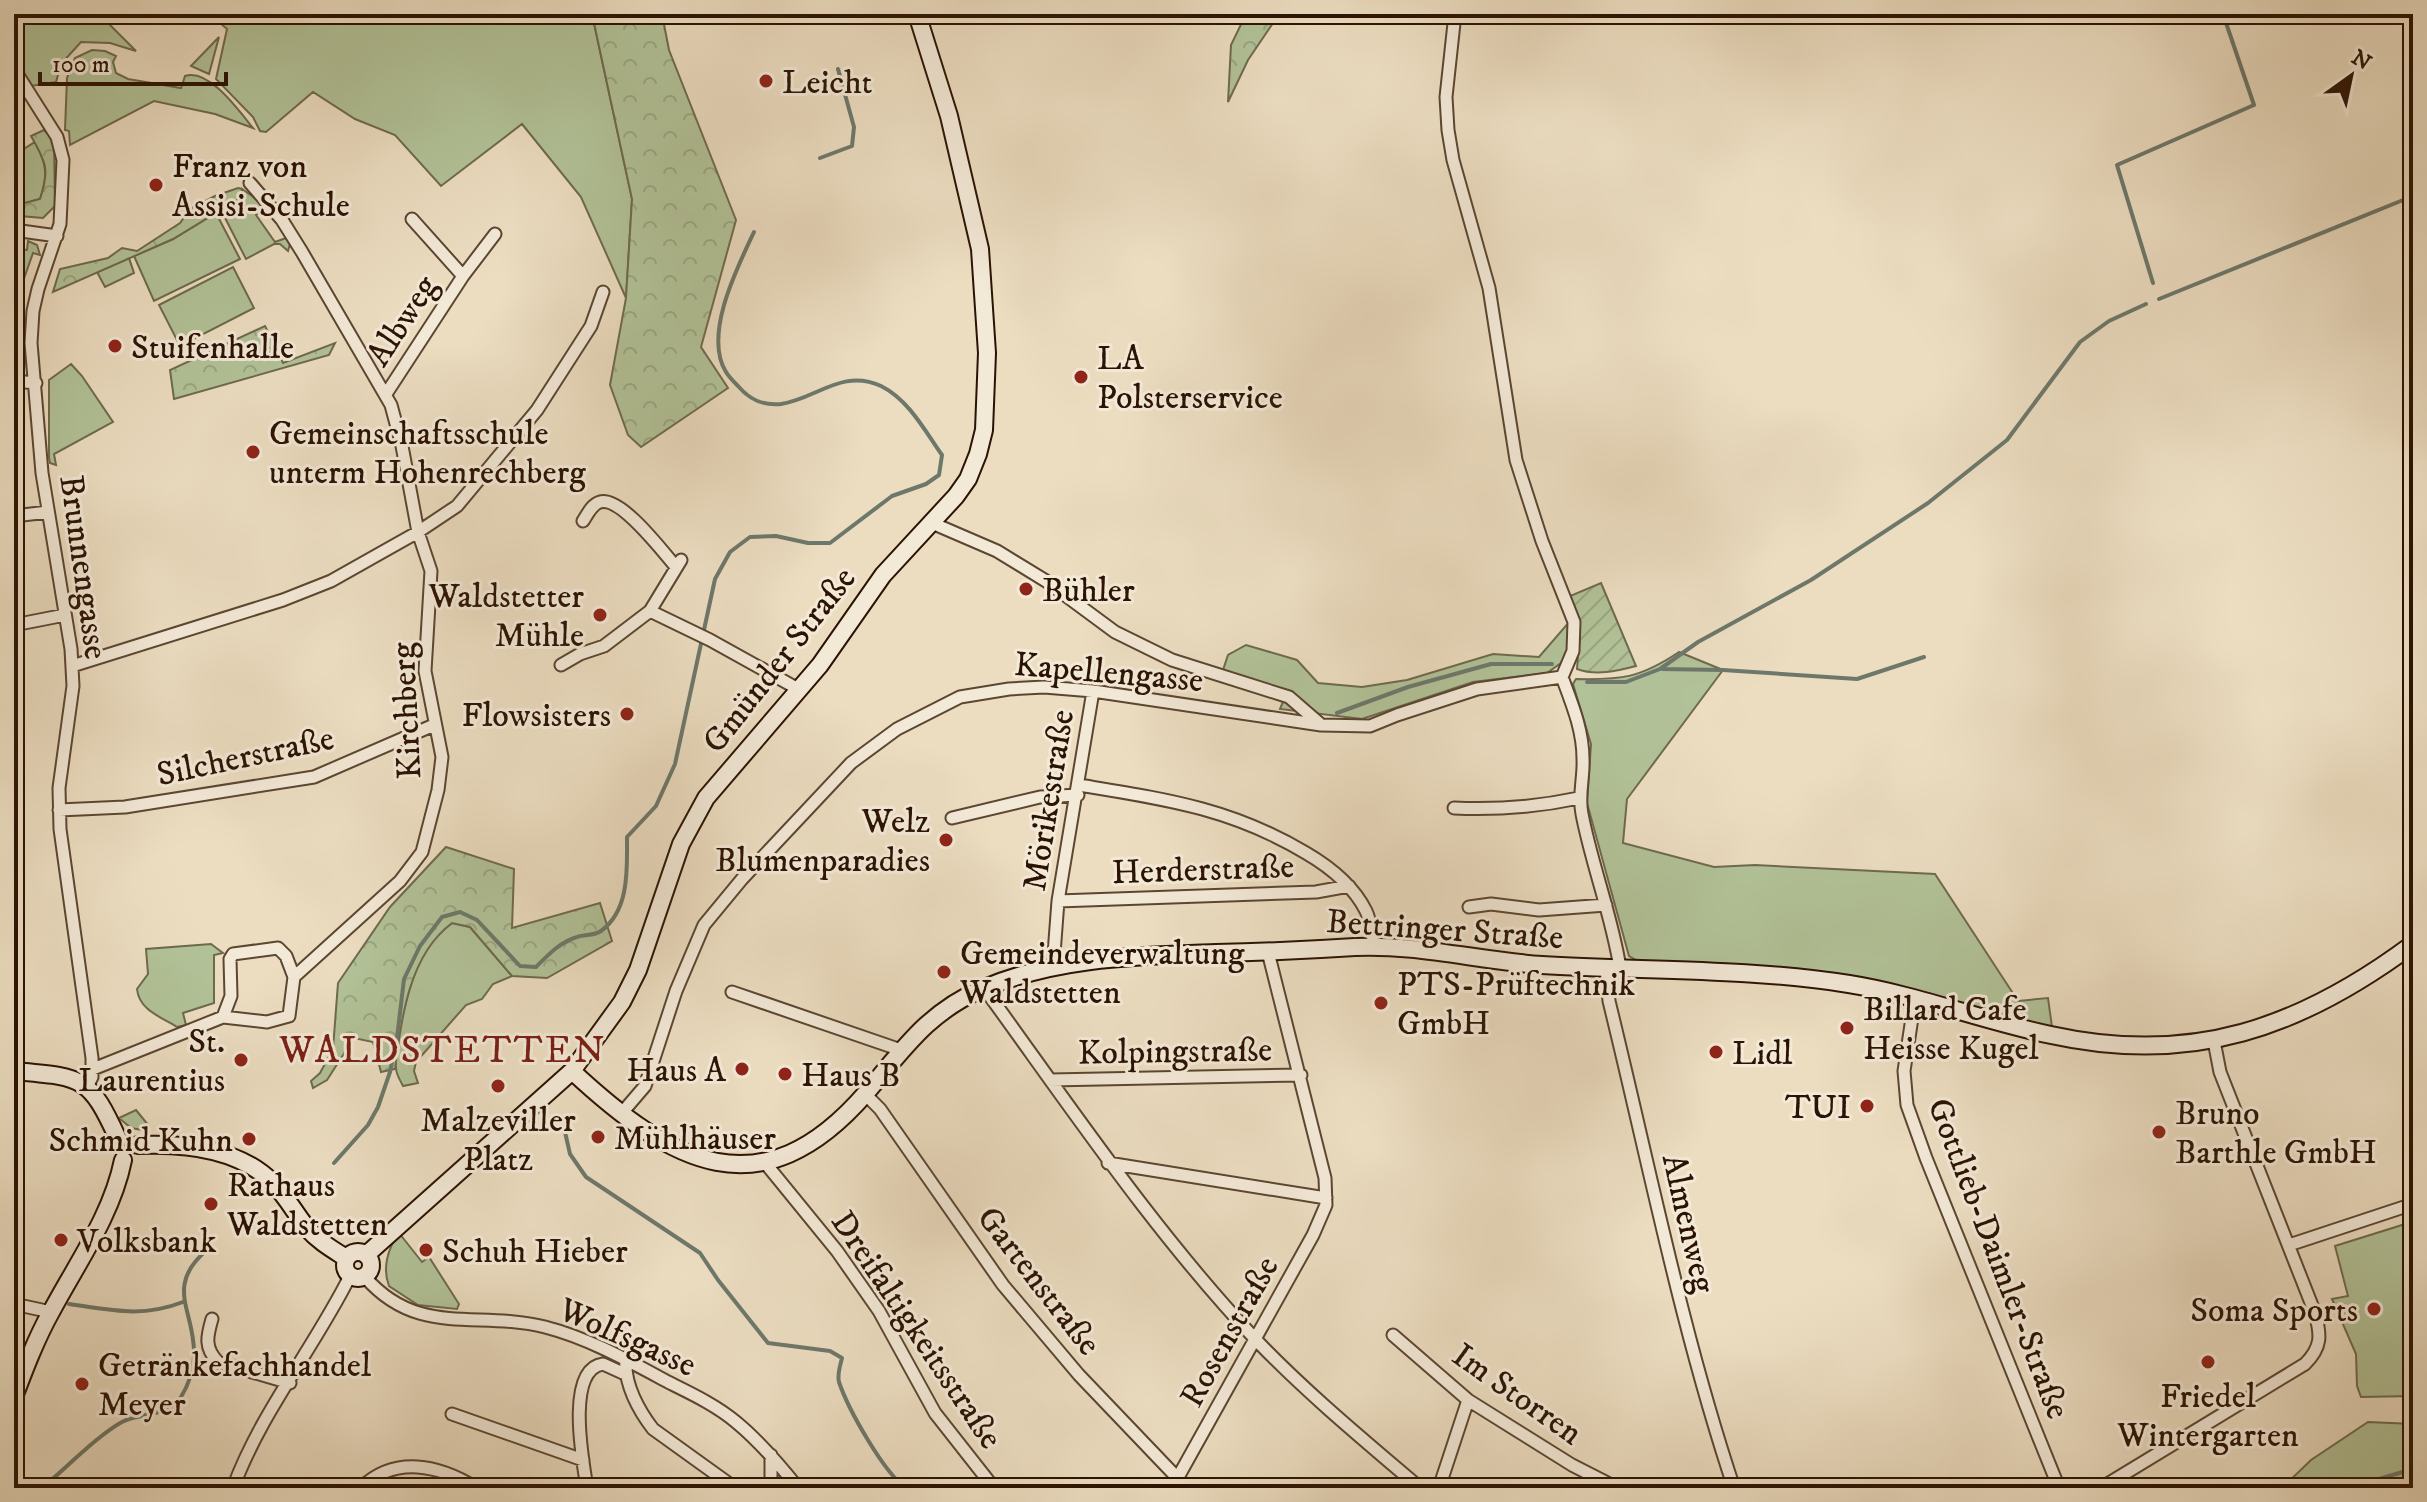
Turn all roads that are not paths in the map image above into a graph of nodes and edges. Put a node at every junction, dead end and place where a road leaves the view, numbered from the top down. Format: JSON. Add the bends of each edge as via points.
{"nodes":[{"id":1,"x":917,"y":14,"type":"edge"},
{"id":2,"x":1455,"y":14,"type":"edge"},
{"id":3,"x":14,"y":69,"type":"edge"},
{"id":4,"x":250,"y":183,"type":"dead end"},
{"id":5,"x":412,"y":219,"type":"dead end"},
{"id":6,"x":14,"y":230,"type":"edge"},
{"id":7,"x":495,"y":234,"type":"dead end"},
{"id":8,"x":57,"y":236,"type":"junction"},
{"id":9,"x":463,"y":276,"type":"junction"},
{"id":10,"x":603,"y":292,"type":"dead end"},
{"id":11,"x":14,"y":381,"type":"edge"},
{"id":12,"x":36,"y":383,"type":"junction"},
{"id":13,"x":386,"y":394,"type":"junction"},
{"id":14,"x":48,"y":512,"type":"junction"},
{"id":15,"x":14,"y":516,"type":"edge"},
{"id":16,"x":583,"y":521,"type":"dead end"},
{"id":17,"x":932,"y":523,"type":"junction"},
{"id":18,"x":418,"y":532,"type":"junction"},
{"id":19,"x":650,"y":611,"type":"junction"},
{"id":20,"x":65,"y":615,"type":"junction"},
{"id":21,"x":14,"y":625,"type":"edge"},
{"id":22,"x":561,"y":665,"type":"dead end"},
{"id":23,"x":72,"y":666,"type":"junction"},
{"id":24,"x":1562,"y":677,"type":"junction"},
{"id":25,"x":800,"y":690,"type":"junction"},
{"id":26,"x":1093,"y":691,"type":"junction"},
{"id":27,"x":434,"y":725,"type":"junction"},
{"id":28,"x":1321,"y":725,"type":"junction"},
{"id":29,"x":1079,"y":790,"type":"junction"},
{"id":30,"x":1579,"y":798,"type":"junction"},
{"id":31,"x":1454,"y":808,"type":"dead end"},
{"id":32,"x":59,"y":810,"type":"junction"},
{"id":33,"x":952,"y":818,"type":"dead end"},
{"id":34,"x":1349,"y":886,"type":"junction"},
{"id":35,"x":1058,"y":901,"type":"junction"},
{"id":36,"x":1606,"y":905,"type":"junction"},
{"id":37,"x":1469,"y":907,"type":"dead end"},
{"id":38,"x":2413,"y":944,"type":"edge"},
{"id":39,"x":1374,"y":946,"type":"junction"},
{"id":40,"x":1268,"y":952,"type":"junction"},
{"id":41,"x":1053,"y":967,"type":"junction"},
{"id":42,"x":1613,"y":968,"type":"junction"},
{"id":43,"x":294,"y":977,"type":"junction"},
{"id":44,"x":984,"y":988,"type":"junction"},
{"id":45,"x":732,"y":992,"type":"dead end"},
{"id":46,"x":1915,"y":998,"type":"junction"},
{"id":47,"x":223,"y":1017,"type":"junction"},
{"id":48,"x":2214,"y":1041,"type":"junction"},
{"id":49,"x":901,"y":1050,"type":"junction"},
{"id":50,"x":93,"y":1069,"type":"junction"},
{"id":51,"x":14,"y":1071,"type":"edge"},
{"id":52,"x":572,"y":1071,"type":"junction"},
{"id":53,"x":1301,"y":1075,"type":"junction"},
{"id":54,"x":1051,"y":1080,"type":"junction"},
{"id":55,"x":87,"y":1087,"type":"junction"},
{"id":56,"x":865,"y":1094,"type":"junction"},
{"id":57,"x":621,"y":1114,"type":"junction"},
{"id":58,"x":118,"y":1139,"type":"junction"},
{"id":59,"x":138,"y":1145,"type":"junction"},
{"id":60,"x":123,"y":1160,"type":"junction"},
{"id":61,"x":1108,"y":1163,"type":"junction"},
{"id":62,"x":766,"y":1164,"type":"junction"},
{"id":63,"x":1326,"y":1198,"type":"junction"},
{"id":64,"x":2413,"y":1204,"type":"edge"},
{"id":65,"x":2289,"y":1245,"type":"junction"},
{"id":66,"x":366,"y":1255,"type":"junction"},
{"id":67,"x":346,"y":1258,"type":"junction"},
{"id":68,"x":358,"y":1276,"type":"junction"},
{"id":69,"x":14,"y":1304,"type":"edge"},
{"id":70,"x":51,"y":1312,"type":"junction"},
{"id":71,"x":212,"y":1319,"type":"dead end"},
{"id":72,"x":1393,"y":1335,"type":"dead end"},
{"id":73,"x":1256,"y":1339,"type":"junction"},
{"id":74,"x":626,"y":1360,"type":"junction"},
{"id":75,"x":625,"y":1374,"type":"junction"},
{"id":76,"x":290,"y":1383,"type":"junction"},
{"id":77,"x":14,"y":1397,"type":"edge"},
{"id":78,"x":1468,"y":1400,"type":"junction"},
{"id":79,"x":452,"y":1414,"type":"dead end"},
{"id":80,"x":771,"y":1455,"type":"junction"},
{"id":81,"x":583,"y":1460,"type":"junction"},
{"id":82,"x":1174,"y":1484,"type":"edge"},
{"id":83,"x":233,"y":1488,"type":"edge"},
{"id":84,"x":361,"y":1488,"type":"edge"},
{"id":85,"x":476,"y":1488,"type":"edge"},
{"id":86,"x":587,"y":1488,"type":"edge"},
{"id":87,"x":735,"y":1488,"type":"edge"},
{"id":88,"x":771,"y":1488,"type":"edge"},
{"id":89,"x":798,"y":1488,"type":"edge"},
{"id":90,"x":994,"y":1488,"type":"edge"},
{"id":91,"x":1187,"y":1488,"type":"edge"},
{"id":92,"x":1420,"y":1488,"type":"edge"},
{"id":93,"x":1439,"y":1488,"type":"edge"},
{"id":94,"x":1617,"y":1488,"type":"edge"},
{"id":95,"x":1734,"y":1488,"type":"edge"},
{"id":96,"x":2059,"y":1488,"type":"edge"},
{"id":97,"x":2101,"y":1488,"type":"edge"}],
"edges":[{"from":1,"to":17,"type":"street","name":"Gmünder Straße","via":[[973,210],[984,277],[987,353],[978,454],[968,479]]},
{"from":2,"to":24,"type":"street","via":[[1448,130],[1489,288],[1516,460],[1574,622],[1573,651]]},
{"from":3,"to":8,"type":"street","name":"Brunnengasse","via":[[61,147],[63,198]]},
{"from":4,"to":13,"type":"street","name":"Kirchberg","via":[[282,220]]},
{"from":5,"to":9,"type":"street","name":"Albweg"},
{"from":6,"to":8,"type":"street"},
{"from":7,"to":9,"type":"street","name":"Albweg"},
{"from":8,"to":12,"type":"street","name":"Brunnengasse","via":[[33,311]]},
{"from":9,"to":13,"type":"street","name":"Albweg"},
{"from":10,"to":18,"type":"street","via":[[591,326],[537,410],[457,506]]},
{"from":11,"to":12,"type":"street"},
{"from":12,"to":14,"type":"street","name":"Brunnengasse"},
{"from":13,"to":18,"type":"street","name":"Kirchberg"},
{"from":14,"to":15,"type":"street"},
{"from":14,"to":20,"type":"street","name":"Brunnengasse"},
{"from":16,"to":19,"type":"street","via":[[595,504],[615,506],[678,564]]},
{"from":17,"to":25,"type":"street","name":"Gmünder Straße","via":[[883,575]]},
{"from":17,"to":28,"type":"street","via":[[997,551],[1115,632],[1172,660],[1289,697]]},
{"from":18,"to":23,"type":"street","via":[[331,581],[283,600]]},
{"from":18,"to":27,"type":"street","name":"Kirchberg","via":[[431,571],[425,671]]},
{"from":19,"to":22,"type":"street","via":[[604,646]]},
{"from":19,"to":25,"type":"street"},
{"from":20,"to":21,"type":"street"},
{"from":20,"to":23,"type":"street","name":"Brunnengasse"},
{"from":23,"to":32,"type":"street","name":"Brunnengasse"},
{"from":24,"to":28,"type":"street","name":"Kapellengasse","via":[[1477,689],[1370,726]]},
{"from":24,"to":30,"type":"street","name":"Almenweg","via":[[1581,735]]},
{"from":25,"to":52,"type":"street","name":"Gmünder Straße","via":[[692,820],[638,970],[622,1002]]},
{"from":26,"to":28,"type":"street","name":"Kapellengasse"},
{"from":26,"to":29,"type":"street","name":"Mörikestraße"},
{"from":26,"to":57,"type":"street","name":"Kapellengasse","via":[[1044,687],[960,697],[897,729],[851,763],[704,925],[645,1086]]},
{"from":27,"to":32,"type":"street","name":"Silcherstraße","via":[[314,777],[125,807]]},
{"from":27,"to":43,"type":"street","name":"Kirchberg","via":[[441,774],[422,852],[400,881]]},
{"from":29,"to":33,"type":"street"},
{"from":29,"to":34,"type":"street","via":[[1162,798],[1245,821],[1330,867]]},
{"from":29,"to":35,"type":"street","name":"Mörikestraße"},
{"from":30,"to":31,"type":"street","via":[[1493,810]]},
{"from":30,"to":36,"type":"street","name":"Almenweg"},
{"from":32,"to":50,"type":"street","name":"Brunnengasse"},
{"from":34,"to":35,"type":"street","name":"Herderstraße","via":[[1316,892]]},
{"from":34,"to":39,"type":"street","via":[[1368,913]]},
{"from":35,"to":41,"type":"street","name":"Mörikestraße"},
{"from":36,"to":37,"type":"street","via":[[1539,910]]},
{"from":36,"to":42,"type":"street","name":"Almenweg"},
{"from":38,"to":48,"type":"street","name":"Bettringer Straße","via":[[2324,1002]]},
{"from":39,"to":40,"type":"street","name":"Bettringer Straße"},
{"from":39,"to":42,"type":"street","name":"Bettringer Straße","via":[[1481,960]]},
{"from":40,"to":41,"type":"street","name":"Bettringer Straße","via":[[1128,956]]},
{"from":40,"to":53,"type":"street"},
{"from":41,"to":44,"type":"street","name":"Bettringer Straße"},
{"from":42,"to":46,"type":"street","name":"Bettringer Straße","via":[[1829,981]]},
{"from":42,"to":95,"type":"street","name":"Almenweg","via":[[1609,1001],[1708,1411]]},
{"from":43,"to":47,"type":"street","via":[[291,1011],[285,1018],[256,1022]]},
{"from":43,"to":47,"type":"street","via":[[278,948],[233,954],[231,996]]},
{"from":44,"to":49,"type":"street","name":"Bettringer Straße","via":[[928,1021]]},
{"from":44,"to":54,"type":"street"},
{"from":45,"to":49,"type":"street"},
{"from":46,"to":48,"type":"street","name":"Bettringer Straße","via":[[2053,1036],[2147,1046]]},
{"from":46,"to":96,"type":"street","name":"Gottlieb-Daimler-Straße","via":[[1904,1071],[1907,1105]]},
{"from":47,"to":50,"type":"street"},
{"from":48,"to":65,"type":"street","via":[[2220,1072]]},
{"from":49,"to":56,"type":"street","name":"Bettringer Straße"},
{"from":50,"to":55,"type":"street","name":"Brunnengasse"},
{"from":51,"to":55,"type":"street","via":[[62,1076]]},
{"from":52,"to":57,"type":"street","name":"Bettringer Straße"},
{"from":52,"to":66,"type":"street","name":"Gmünder Straße"},
{"from":53,"to":54,"type":"street","name":"Kolpingstraße"},
{"from":53,"to":63,"type":"street"},
{"from":54,"to":61,"type":"street"},
{"from":55,"to":58,"type":"street"},
{"from":56,"to":62,"type":"street","name":"Bettringer Straße","via":[[819,1138]]},
{"from":56,"to":82,"type":"street","name":"Gartenstraße","via":[[1003,1285]]},
{"from":57,"to":62,"type":"street","name":"Bettringer Straße","via":[[672,1146],[707,1160],[731,1166]]},
{"from":58,"to":59,"type":"street","via":[[129,1136]]},
{"from":58,"to":60,"type":"street","via":[[114,1150]]},
{"from":59,"to":60,"type":"street","via":[[136,1156]]},
{"from":59,"to":67,"type":"street","via":[[206,1149],[257,1169],[323,1244]]},
{"from":60,"to":70,"type":"street","via":[[104,1215]]},
{"from":61,"to":63,"type":"street"},
{"from":61,"to":73,"type":"street"},
{"from":62,"to":90,"type":"street","name":"Dreifaltigkeitsstraße","via":[[854,1275],[935,1413]]},
{"from":63,"to":73,"type":"street","name":"Rosenstraße","via":[[1313,1235]]},
{"from":64,"to":65,"type":"street"},
{"from":65,"to":97,"type":"street","via":[[2315,1313],[2320,1341],[2316,1353]]},
{"from":66,"to":67,"type":"street"},
{"from":66,"to":68,"type":"street","via":[[371,1267]]},
{"from":67,"to":68,"type":"street","via":[[344,1266]]},
{"from":68,"to":74,"type":"street","name":"Wolfsgasse","via":[[413,1312],[542,1326]]},
{"from":68,"to":76,"type":"street"},
{"from":69,"to":70,"type":"street"},
{"from":70,"to":77,"type":"street"},
{"from":71,"to":76,"type":"street","via":[[206,1341],[218,1362]]},
{"from":72,"to":78,"type":"street","name":"Im Storren"},
{"from":73,"to":82,"type":"street","name":"Rosenstraße"},
{"from":73,"to":92,"type":"street"},
{"from":74,"to":75,"type":"street"},
{"from":74,"to":80,"type":"street","name":"Wolfsgasse","via":[[734,1420]]},
{"from":75,"to":81,"type":"street","via":[[603,1364],[585,1376],[579,1416]]},
{"from":75,"to":87,"type":"street","via":[[653,1429]]},
{"from":76,"to":83,"type":"street","via":[[258,1431]]},
{"from":78,"to":93,"type":"street"},
{"from":78,"to":94,"type":"street","name":"Im Storren"},
{"from":79,"to":81,"type":"street"},
{"from":80,"to":88,"type":"street"},
{"from":80,"to":89,"type":"street","name":"Wolfsgasse"},
{"from":81,"to":86,"type":"street"},
{"from":82,"to":91,"type":"street","name":"Gartenstraße"},
{"from":84,"to":85,"type":"street","via":[[378,1474],[415,1465]]}]}
